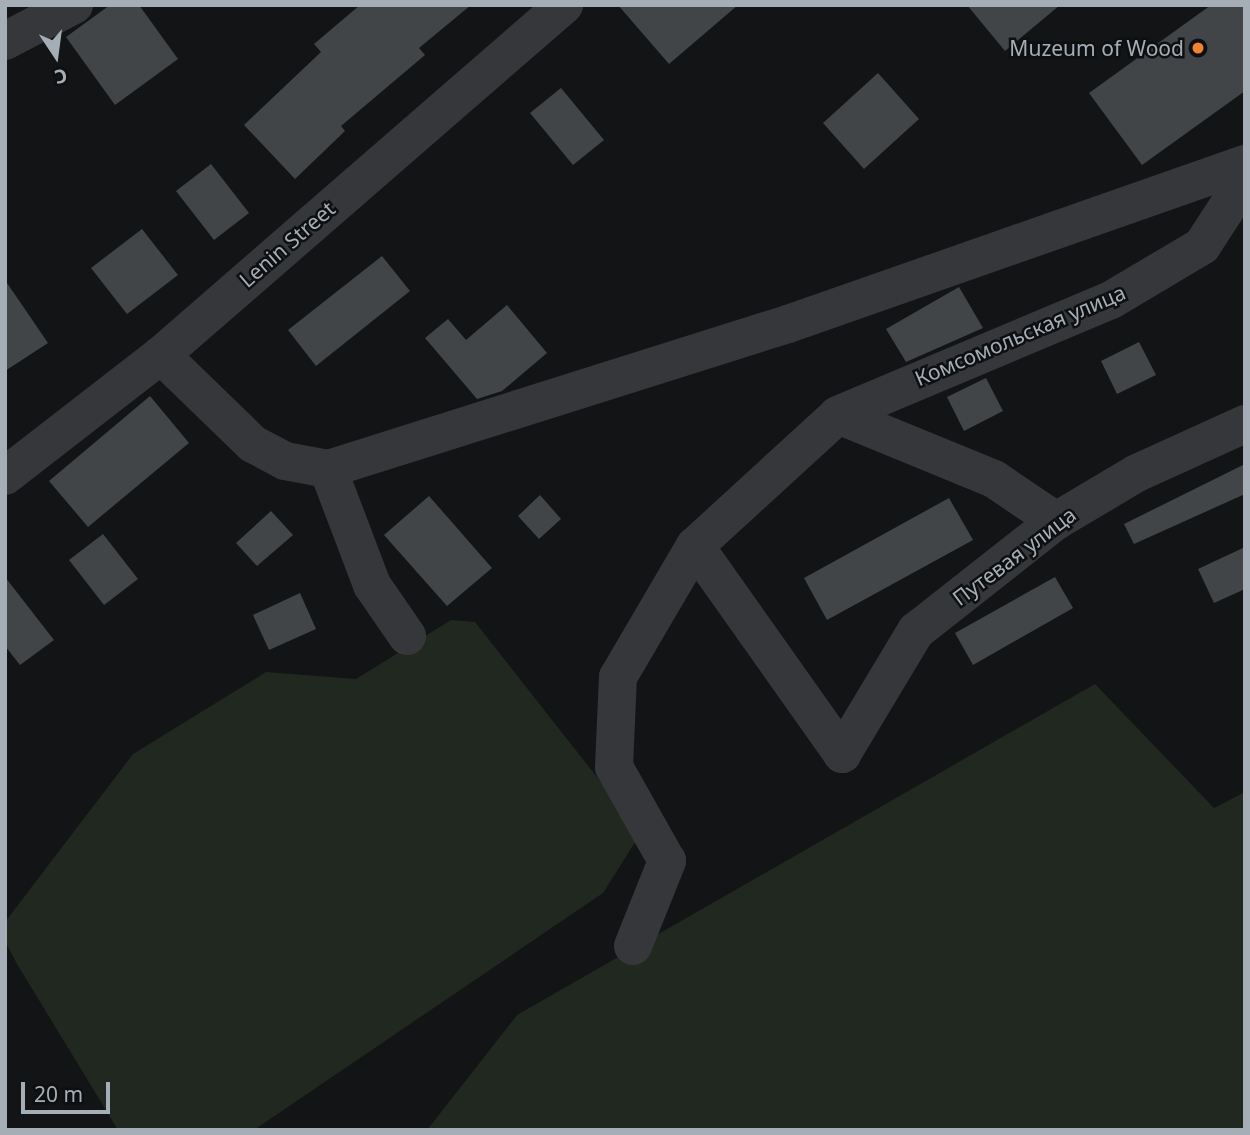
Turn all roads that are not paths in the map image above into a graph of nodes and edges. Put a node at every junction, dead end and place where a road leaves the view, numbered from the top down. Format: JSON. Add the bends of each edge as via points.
{"nodes":[{"id":1,"x":74,"y":5,"type":"edge"},
{"id":2,"x":564,"y":5,"type":"edge"},
{"id":3,"x":5,"y":41,"type":"edge"},
{"id":4,"x":1245,"y":164,"type":"edge"},
{"id":5,"x":1245,"y":180,"type":"edge"},
{"id":6,"x":161,"y":355,"type":"junction"},
{"id":7,"x":838,"y":415,"type":"junction"},
{"id":8,"x":1245,"y":424,"type":"edge"},
{"id":9,"x":328,"y":469,"type":"junction"},
{"id":10,"x":5,"y":476,"type":"edge"},
{"id":11,"x":1056,"y":521,"type":"junction"},
{"id":12,"x":695,"y":546,"type":"junction"},
{"id":13,"x":407,"y":636,"type":"dead end"},
{"id":14,"x":633,"y":947,"type":"dead end"}],
"edges":[{"from":1,"to":3,"type":"street"},
{"from":2,"to":6,"type":"street","name":"Lenin Street"},
{"from":4,"to":9,"type":"street","via":[[788,324]]},
{"from":5,"to":7,"type":"street","name":"Комсомольская улица","via":[[1202,246],[1111,300]]},
{"from":6,"to":9,"type":"street","via":[[253,444],[285,461]]},
{"from":6,"to":10,"type":"street","name":"Lenin Street"},
{"from":7,"to":11,"type":"street","via":[[994,479]]},
{"from":7,"to":12,"type":"street","name":"Комсомольская улица"},
{"from":8,"to":11,"type":"street","name":"Путевая улица","via":[[1138,473]]},
{"from":9,"to":13,"type":"street","via":[[372,585]]},
{"from":11,"to":12,"type":"street","name":"Путевая улица","via":[[916,631],[842,754]]},
{"from":12,"to":14,"type":"street","name":"Комсомольская улица","via":[[618,677],[614,767],[667,861]]}]}
